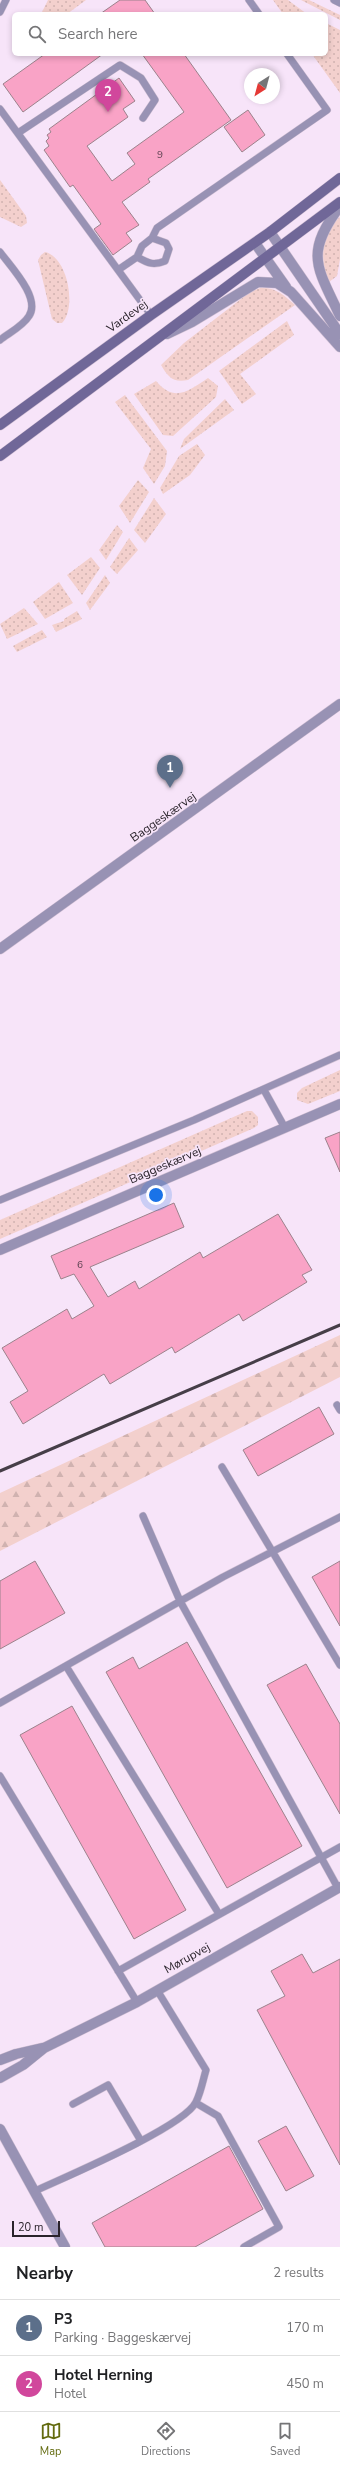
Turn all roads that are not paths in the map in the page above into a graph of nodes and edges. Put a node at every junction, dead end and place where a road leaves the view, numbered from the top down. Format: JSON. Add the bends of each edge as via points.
{"nodes":[{"id":1,"x":6,"y":0,"type":"edge"},
{"id":2,"x":249,"y":0,"type":"edge"},
{"id":3,"x":334,"y":0,"type":"edge"},
{"id":4,"x":340,"y":3,"type":"edge"},
{"id":5,"x":0,"y":12,"type":"edge"},
{"id":6,"x":258,"y":12,"type":"edge"},
{"id":7,"x":288,"y":56,"type":"edge"},
{"id":8,"x":0,"y":109,"type":"edge"},
{"id":9,"x":142,"y":118,"type":"dead end"},
{"id":10,"x":18,"y":133,"type":"junction"},
{"id":11,"x":340,"y":178,"type":"edge"},
{"id":12,"x":340,"y":202,"type":"edge"},
{"id":13,"x":340,"y":206,"type":"edge"},
{"id":14,"x":270,"y":232,"type":"junction"},
{"id":15,"x":152,"y":238,"type":"junction"},
{"id":16,"x":255,"y":243,"type":"junction"},
{"id":17,"x":281,"y":246,"type":"junction"},
{"id":18,"x":0,"y":252,"type":"edge"},
{"id":19,"x":137,"y":257,"type":"junction"},
{"id":20,"x":266,"y":258,"type":"junction"},
{"id":21,"x":118,"y":270,"type":"junction"},
{"id":22,"x":291,"y":292,"type":"junction"},
{"id":23,"x":151,"y":315,"type":"junction"},
{"id":24,"x":340,"y":316,"type":"edge"},
{"id":25,"x":340,"y":334,"type":"edge"},
{"id":26,"x":0,"y":340,"type":"edge"},
{"id":27,"x":156,"y":340,"type":"junction"},
{"id":28,"x":340,"y":347,"type":"edge"},
{"id":29,"x":0,"y":425,"type":"edge"},
{"id":30,"x":0,"y":456,"type":"edge"},
{"id":31,"x":340,"y":704,"type":"edge"},
{"id":32,"x":0,"y":949,"type":"edge"},
{"id":33,"x":340,"y":1055,"type":"edge"},
{"id":34,"x":264,"y":1090,"type":"junction"},
{"id":35,"x":340,"y":1104,"type":"edge"},
{"id":36,"x":285,"y":1128,"type":"junction"},
{"id":37,"x":0,"y":1200,"type":"edge"},
{"id":38,"x":0,"y":1250,"type":"edge"},
{"id":39,"x":222,"y":1467,"type":"dead end"},
{"id":40,"x":143,"y":1516,"type":"dead end"},
{"id":41,"x":340,"y":1517,"type":"edge"},
{"id":42,"x":273,"y":1552,"type":"junction"},
{"id":43,"x":180,"y":1601,"type":"junction"},
{"id":44,"x":340,"y":1665,"type":"edge"},
{"id":45,"x":66,"y":1666,"type":"junction"},
{"id":46,"x":0,"y":1703,"type":"edge"},
{"id":47,"x":0,"y":1776,"type":"edge"},
{"id":48,"x":340,"y":1846,"type":"edge"},
{"id":49,"x":320,"y":1857,"type":"junction"},
{"id":50,"x":339,"y":1888,"type":"edge"},
{"id":51,"x":220,"y":1914,"type":"junction"},
{"id":52,"x":118,"y":1971,"type":"junction"},
{"id":53,"x":157,"y":1990,"type":"junction"},
{"id":54,"x":137,"y":2002,"type":"junction"},
{"id":55,"x":44,"y":2048,"type":"junction"},
{"id":56,"x":0,"y":2060,"type":"edge"},
{"id":57,"x":0,"y":2078,"type":"edge"},
{"id":58,"x":196,"y":2103,"type":"junction"},
{"id":59,"x":73,"y":2104,"type":"dead end"},
{"id":60,"x":0,"y":2129,"type":"edge"},
{"id":61,"x":141,"y":2141,"type":"junction"},
{"id":62,"x":35,"y":2192,"type":"junction"},
{"id":63,"x":65,"y":2247,"type":"edge"},
{"id":64,"x":244,"y":2247,"type":"edge"}],
"edges":[{"from":1,"to":5,"type":"lane"},
{"from":2,"to":6,"type":"lane"},
{"from":3,"to":4,"type":"lane"},
{"from":7,"to":15,"type":"lane","via":[[327,110],[157,228]]},
{"from":8,"to":10,"type":"lane"},
{"from":9,"to":10,"type":"lane","via":[[155,100],[141,78],[120,65]]},
{"from":10,"to":21,"type":"lane"},
{"from":11,"to":14,"type":"street","name":"Vardevej"},
{"from":12,"to":17,"type":"street"},
{"from":13,"to":24,"type":"street","via":[[322,236],[317,258],[322,280]]},
{"from":14,"to":16,"type":"street","name":"Vardevej"},
{"from":14,"to":17,"type":"street"},
{"from":15,"to":19,"type":"lane","via":[[142,246]]},
{"from":15,"to":19,"type":"lane","via":[[166,243],[169,249],[165,261],[156,265],[149,264]]},
{"from":16,"to":20,"type":"street"},
{"from":16,"to":23,"type":"street","name":"Vardevej"},
{"from":17,"to":20,"type":"street"},
{"from":17,"to":25,"type":"street"},
{"from":18,"to":26,"type":"lane","via":[[32,297],[32,309],[25,321]]},
{"from":19,"to":21,"type":"lane"},
{"from":20,"to":22,"type":"street"},
{"from":20,"to":27,"type":"street"},
{"from":21,"to":23,"type":"lane"},
{"from":22,"to":27,"type":"street","via":[[270,281],[253,284],[192,322]]},
{"from":22,"to":28,"type":"street"},
{"from":23,"to":29,"type":"street","name":"Vardevej"},
{"from":27,"to":30,"type":"street"},
{"from":31,"to":32,"type":"street","name":"Baggeskærvej"},
{"from":33,"to":34,"type":"lane"},
{"from":34,"to":36,"type":"lane"},
{"from":34,"to":37,"type":"lane"},
{"from":35,"to":36,"type":"street","name":"Baggeskærvej"},
{"from":36,"to":38,"type":"street","name":"Baggeskærvej"},
{"from":39,"to":42,"type":"lane"},
{"from":40,"to":43,"type":"lane"},
{"from":41,"to":42,"type":"lane"},
{"from":42,"to":43,"type":"lane"},
{"from":42,"to":44,"type":"lane"},
{"from":43,"to":45,"type":"lane"},
{"from":43,"to":49,"type":"lane"},
{"from":45,"to":46,"type":"lane"},
{"from":45,"to":51,"type":"lane"},
{"from":47,"to":52,"type":"lane"},
{"from":48,"to":49,"type":"lane"},
{"from":49,"to":50,"type":"lane"},
{"from":49,"to":51,"type":"lane"},
{"from":50,"to":53,"type":"street","name":"Mørupvej"},
{"from":51,"to":52,"type":"lane"},
{"from":52,"to":54,"type":"lane"},
{"from":53,"to":54,"type":"street","name":"Mørupvej"},
{"from":53,"to":58,"type":"lane","via":[[206,2070]]},
{"from":54,"to":55,"type":"street","name":"Mørupvej"},
{"from":55,"to":56,"type":"street","name":"Mørupvej"},
{"from":55,"to":57,"type":"street","name":"Mørupvej","via":[[23,2065]]},
{"from":58,"to":61,"type":"lane","via":[[185,2115]]},
{"from":58,"to":64,"type":"lane","via":[[218,2116],[278,2227]]},
{"from":59,"to":61,"type":"lane","via":[[108,2085]]},
{"from":60,"to":62,"type":"street"},
{"from":61,"to":62,"type":"lane"},
{"from":62,"to":63,"type":"street"}]}
